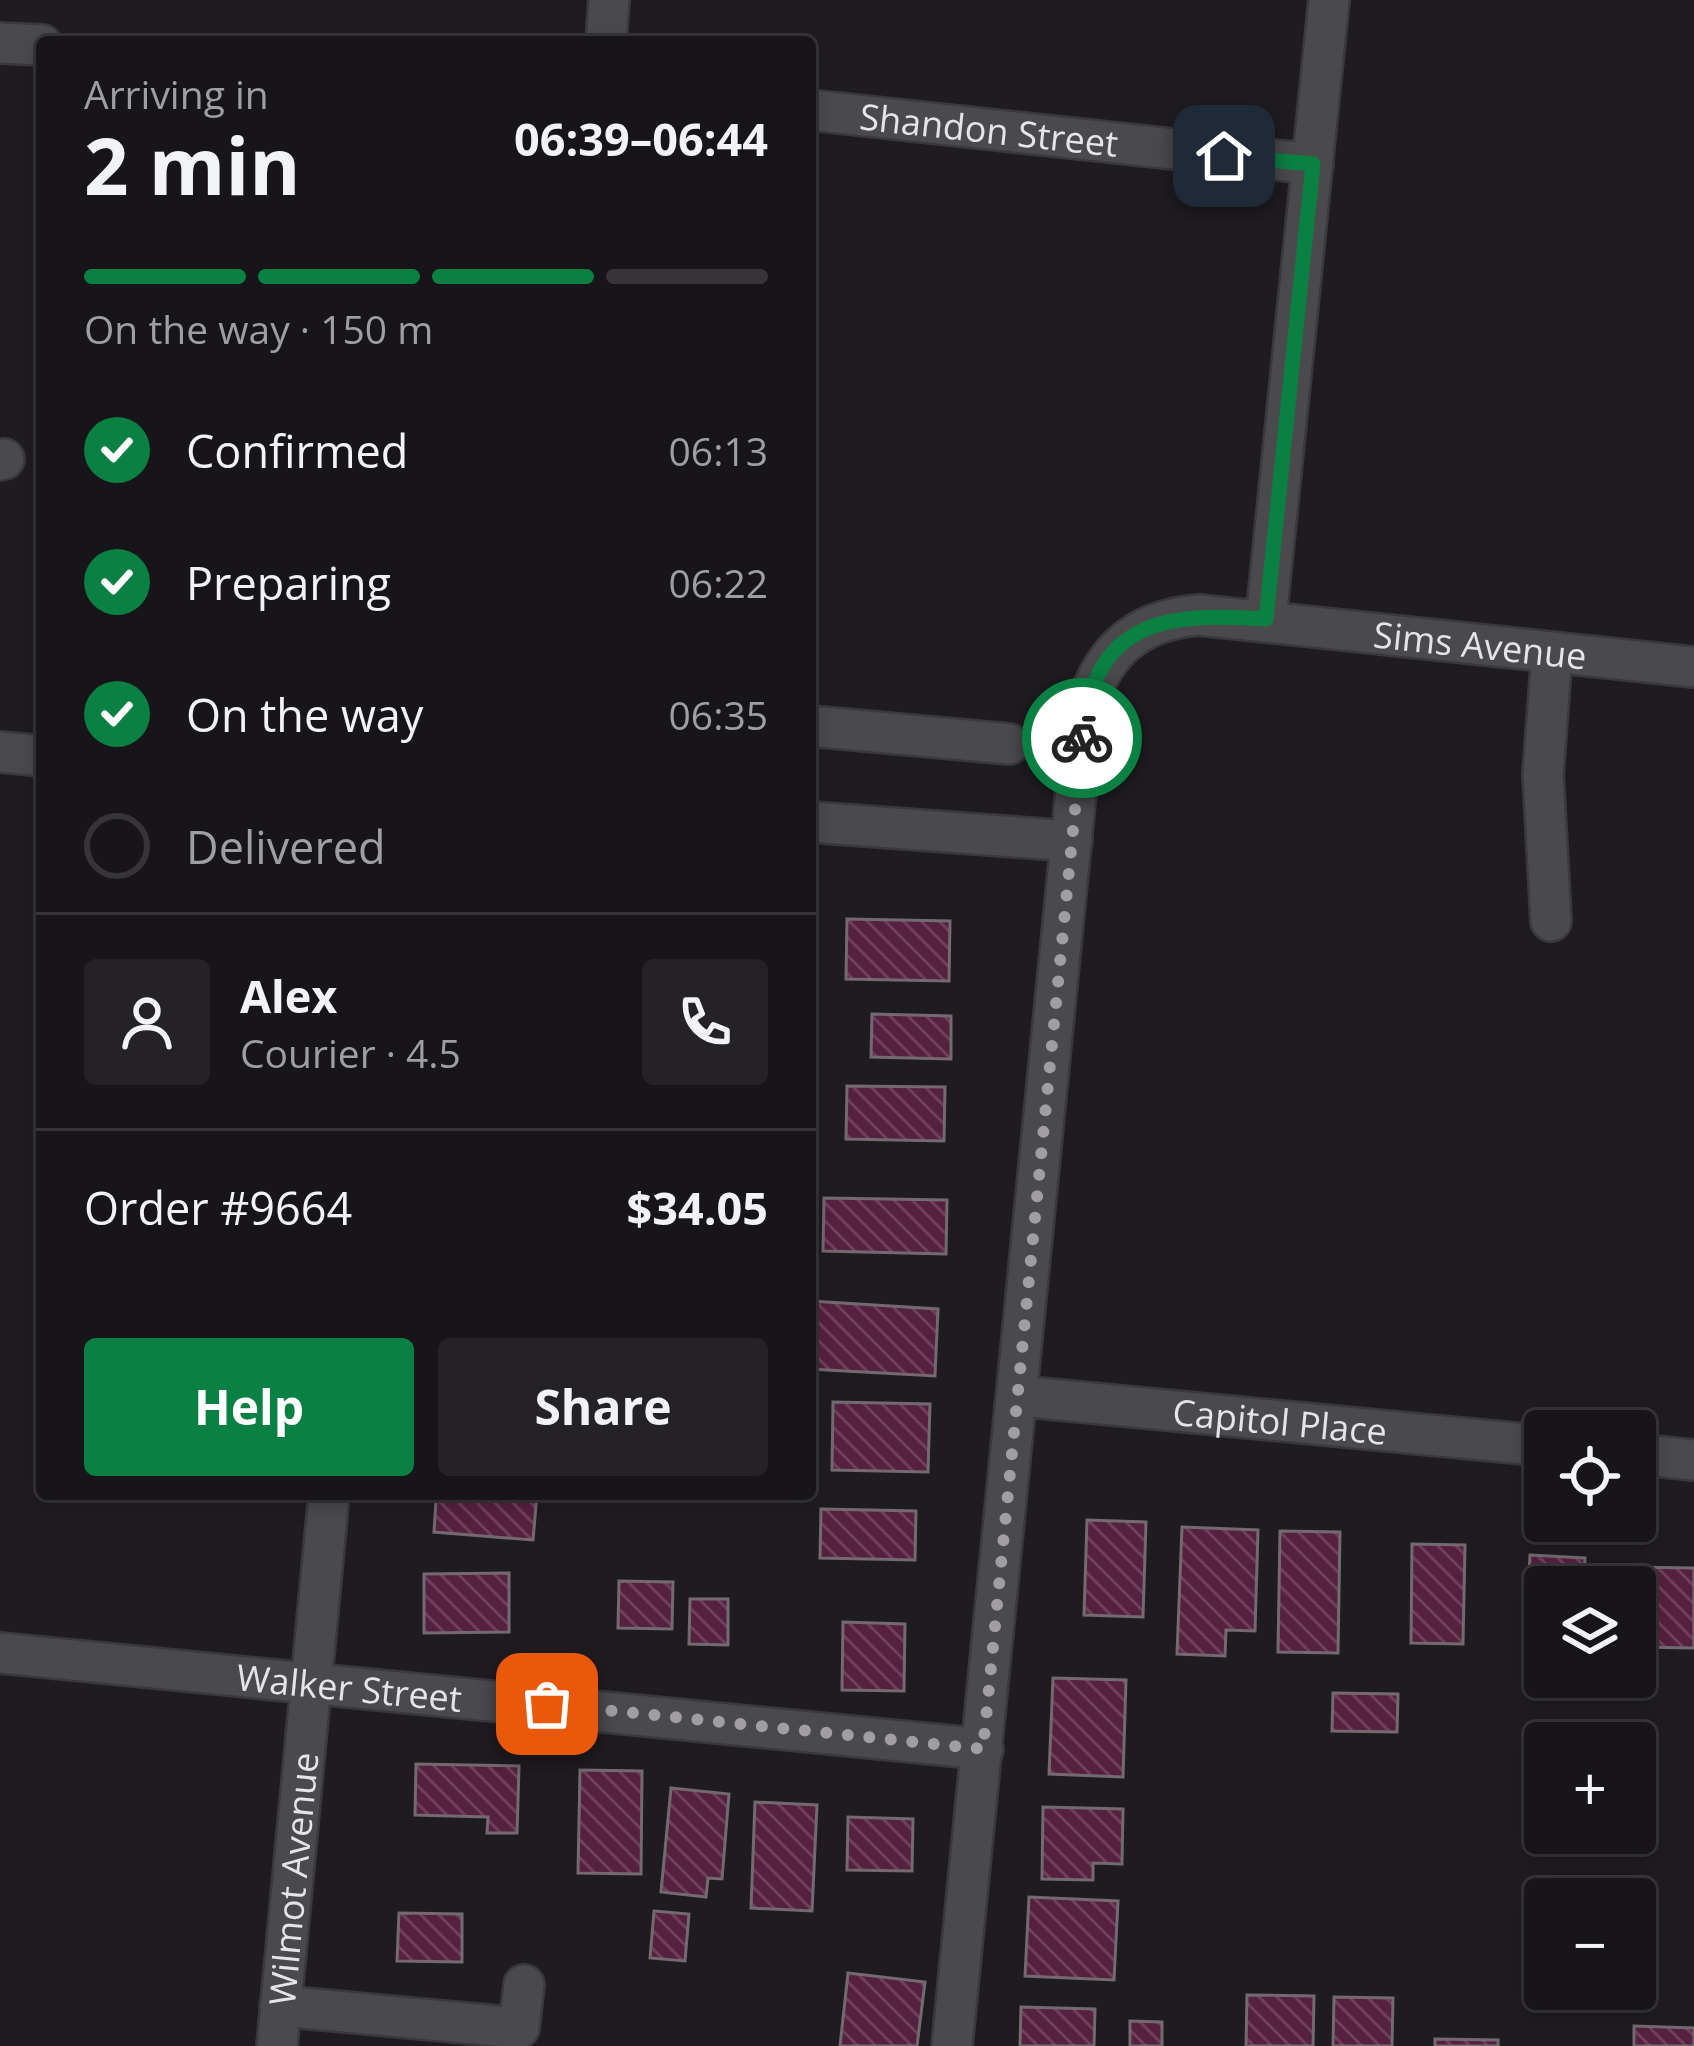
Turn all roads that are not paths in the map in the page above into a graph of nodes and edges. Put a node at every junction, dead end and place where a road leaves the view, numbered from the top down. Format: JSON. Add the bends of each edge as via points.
{"nodes":[{"id":1,"x":610,"y":0,"type":"edge"},
{"id":2,"x":1330,"y":0,"type":"edge"},
{"id":3,"x":606,"y":36,"type":"edge"},
{"id":4,"x":0,"y":43,"type":"edge"},
{"id":5,"x":36,"y":45,"type":"edge"},
{"id":6,"x":816,"y":111,"type":"edge"},
{"id":7,"x":1313,"y":164,"type":"junction"},
{"id":8,"x":1266,"y":619,"type":"junction"},
{"id":9,"x":1552,"y":652,"type":"junction"},
{"id":10,"x":1694,"y":667,"type":"edge"},
{"id":11,"x":816,"y":727,"type":"edge"},
{"id":12,"x":1009,"y":744,"type":"dead end"},
{"id":13,"x":0,"y":752,"type":"edge"},
{"id":14,"x":36,"y":755,"type":"edge"},
{"id":15,"x":816,"y":822,"type":"edge"},
{"id":16,"x":1072,"y":841,"type":"junction"},
{"id":17,"x":1551,"y":921,"type":"dead end"},
{"id":18,"x":1017,"y":1396,"type":"junction"},
{"id":19,"x":1524,"y":1444,"type":"edge"},
{"id":20,"x":1656,"y":1456,"type":"edge"},
{"id":21,"x":1694,"y":1460,"type":"edge"},
{"id":22,"x":328,"y":1500,"type":"edge"},
{"id":23,"x":0,"y":1653,"type":"edge"},
{"id":24,"x":311,"y":1681,"type":"junction"},
{"id":25,"x":983,"y":1749,"type":"junction"},
{"id":26,"x":524,"y":1984,"type":"dead end"},
{"id":27,"x":280,"y":2006,"type":"junction"},
{"id":28,"x":277,"y":2046,"type":"edge"},
{"id":29,"x":952,"y":2046,"type":"edge"}],
"edges":[{"from":1,"to":3,"type":"street"},
{"from":2,"to":7,"type":"street"},
{"from":4,"to":5,"type":"street"},
{"from":6,"to":7,"type":"street","name":"Shandon Street"},
{"from":7,"to":8,"type":"street"},
{"from":8,"to":9,"type":"street","name":"Sims Avenue"},
{"from":8,"to":16,"type":"street","name":"Sims Avenue","via":[[1178,617],[1118,646],[1090,688]]},
{"from":9,"to":10,"type":"street","name":"Sims Avenue"},
{"from":9,"to":17,"type":"street","via":[[1543,774]]},
{"from":11,"to":12,"type":"street"},
{"from":13,"to":14,"type":"street"},
{"from":15,"to":16,"type":"street"},
{"from":16,"to":18,"type":"street","name":"Sims Avenue"},
{"from":18,"to":19,"type":"street","name":"Capitol Place"},
{"from":18,"to":25,"type":"street","name":"Sims Avenue"},
{"from":20,"to":21,"type":"street"},
{"from":22,"to":24,"type":"street","name":"Wilmot Avenue"},
{"from":23,"to":24,"type":"street","name":"Walker Street"},
{"from":24,"to":25,"type":"street","name":"Walker Street"},
{"from":24,"to":27,"type":"street","name":"Wilmot Avenue"},
{"from":25,"to":29,"type":"street","name":"Sims Avenue"},
{"from":26,"to":27,"type":"street","via":[[519,2028]]},
{"from":27,"to":28,"type":"street","name":"Wilmot Avenue"}]}
